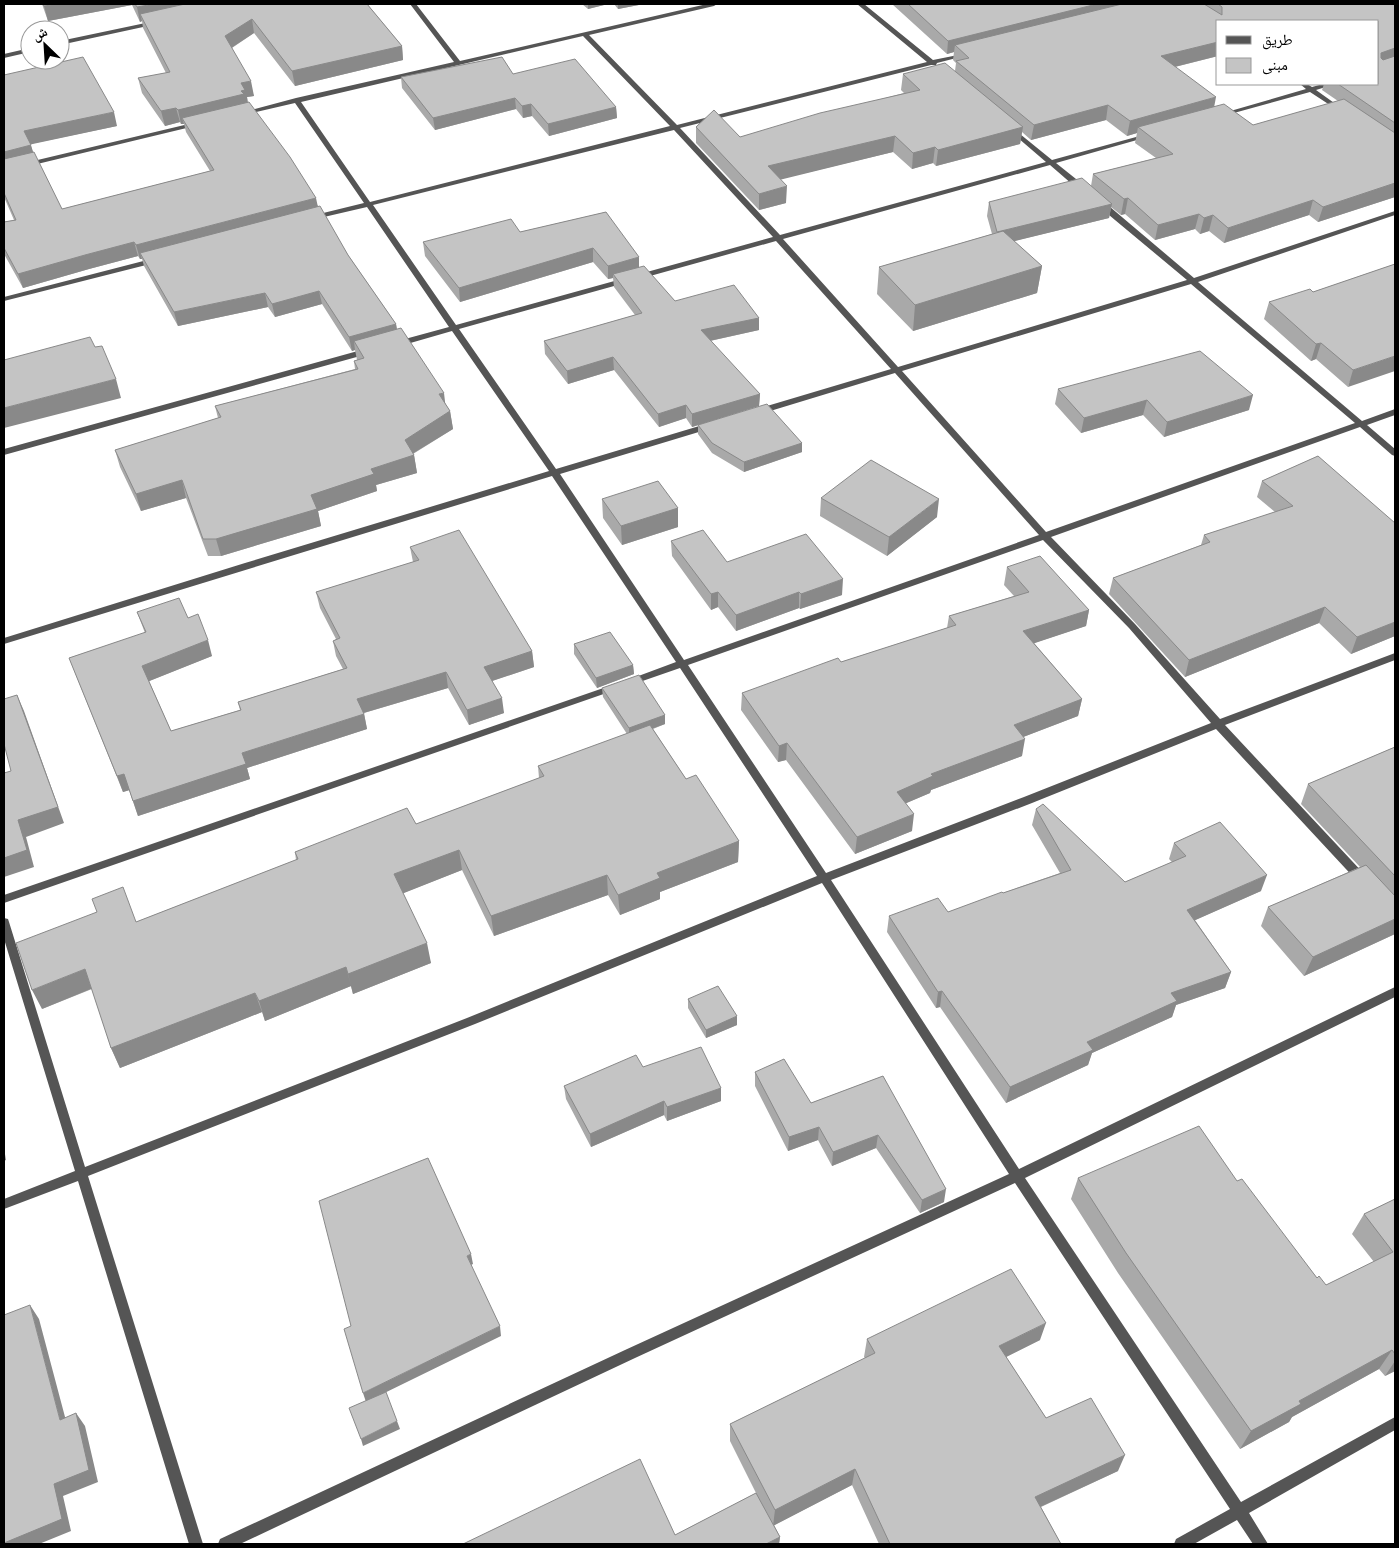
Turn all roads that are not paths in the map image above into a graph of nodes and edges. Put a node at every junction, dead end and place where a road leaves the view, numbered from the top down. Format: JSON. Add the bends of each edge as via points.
{"nodes":[{"id":1,"x":413,"y":4,"type":"edge"},
{"id":2,"x":714,"y":4,"type":"edge"},
{"id":3,"x":860,"y":4,"type":"edge"},
{"id":4,"x":163,"y":21,"type":"edge"},
{"id":5,"x":584,"y":34,"type":"junction"},
{"id":6,"x":70,"y":41,"type":"edge"},
{"id":7,"x":977,"y":51,"type":"edge"},
{"id":8,"x":20,"y":52,"type":"edge"},
{"id":9,"x":4,"y":56,"type":"edge"},
{"id":10,"x":931,"y":62,"type":"junction"},
{"id":11,"x":459,"y":64,"type":"junction"},
{"id":12,"x":939,"y":68,"type":"edge"},
{"id":13,"x":1304,"y":85,"type":"edge"},
{"id":14,"x":1326,"y":85,"type":"edge"},
{"id":15,"x":1311,"y":89,"type":"junction"},
{"id":16,"x":296,"y":100,"type":"junction"},
{"id":17,"x":239,"y":114,"type":"edge"},
{"id":18,"x":1216,"y":116,"type":"edge"},
{"id":19,"x":1349,"y":116,"type":"edge"},
{"id":20,"x":202,"y":123,"type":"edge"},
{"id":21,"x":1006,"y":125,"type":"edge"},
{"id":22,"x":675,"y":127,"type":"junction"},
{"id":23,"x":1161,"y":132,"type":"edge"},
{"id":24,"x":1051,"y":162,"type":"junction"},
{"id":25,"x":4,"y":170,"type":"edge"},
{"id":26,"x":1088,"y":194,"type":"edge"},
{"id":27,"x":1096,"y":200,"type":"edge"},
{"id":28,"x":366,"y":204,"type":"junction"},
{"id":29,"x":1395,"y":213,"type":"edge"},
{"id":30,"x":308,"y":220,"type":"edge"},
{"id":31,"x":777,"y":237,"type":"junction"},
{"id":32,"x":164,"y":258,"type":"edge"},
{"id":33,"x":1193,"y":281,"type":"junction"},
{"id":34,"x":4,"y":300,"type":"edge"},
{"id":35,"x":454,"y":328,"type":"junction"},
{"id":36,"x":387,"y":346,"type":"edge"},
{"id":37,"x":377,"y":349,"type":"edge"},
{"id":38,"x":897,"y":371,"type":"junction"},
{"id":39,"x":1395,"y":412,"type":"edge"},
{"id":40,"x":744,"y":416,"type":"edge"},
{"id":41,"x":716,"y":424,"type":"edge"},
{"id":42,"x":1362,"y":424,"type":"junction"},
{"id":43,"x":4,"y":452,"type":"edge"},
{"id":44,"x":1395,"y":453,"type":"edge"},
{"id":45,"x":554,"y":472,"type":"junction"},
{"id":46,"x":1044,"y":535,"type":"junction"},
{"id":47,"x":4,"y":641,"type":"edge"},
{"id":48,"x":1395,"y":656,"type":"edge"},
{"id":49,"x":682,"y":664,"type":"junction"},
{"id":50,"x":1218,"y":724,"type":"junction"},
{"id":51,"x":824,"y":878,"type":"junction"},
{"id":52,"x":1369,"y":886,"type":"edge"},
{"id":53,"x":4,"y":899,"type":"edge"},
{"id":54,"x":4,"y":922,"type":"edge"},
{"id":55,"x":1395,"y":992,"type":"edge"},
{"id":56,"x":82,"y":1172,"type":"junction"},
{"id":57,"x":1016,"y":1176,"type":"junction"},
{"id":58,"x":4,"y":1204,"type":"edge"},
{"id":59,"x":1395,"y":1423,"type":"edge"},
{"id":60,"x":1239,"y":1512,"type":"junction"},
{"id":61,"x":196,"y":1544,"type":"edge"},
{"id":62,"x":225,"y":1544,"type":"edge"},
{"id":63,"x":1181,"y":1544,"type":"edge"},
{"id":64,"x":1261,"y":1544,"type":"edge"}],
"edges":[{"from":1,"to":11,"type":"street"},
{"from":2,"to":5,"type":"street"},
{"from":3,"to":10,"type":"street"},
{"from":4,"to":6,"type":"street"},
{"from":5,"to":11,"type":"street"},
{"from":5,"to":22,"type":"street"},
{"from":7,"to":10,"type":"street"},
{"from":8,"to":9,"type":"street"},
{"from":10,"to":12,"type":"street"},
{"from":10,"to":22,"type":"street"},
{"from":11,"to":16,"type":"street"},
{"from":13,"to":15,"type":"street"},
{"from":14,"to":15,"type":"street"},
{"from":15,"to":18,"type":"street"},
{"from":15,"to":19,"type":"street"},
{"from":16,"to":17,"type":"street"},
{"from":16,"to":28,"type":"street"},
{"from":20,"to":25,"type":"street"},
{"from":21,"to":24,"type":"street"},
{"from":22,"to":28,"type":"street"},
{"from":22,"to":31,"type":"street"},
{"from":23,"to":24,"type":"street"},
{"from":24,"to":26,"type":"street"},
{"from":24,"to":31,"type":"street"},
{"from":27,"to":33,"type":"street"},
{"from":28,"to":30,"type":"street"},
{"from":28,"to":35,"type":"street"},
{"from":29,"to":33,"type":"street"},
{"from":31,"to":35,"type":"street"},
{"from":31,"to":38,"type":"street"},
{"from":32,"to":34,"type":"street"},
{"from":33,"to":38,"type":"street"},
{"from":33,"to":42,"type":"street"},
{"from":35,"to":36,"type":"street"},
{"from":35,"to":45,"type":"street"},
{"from":37,"to":43,"type":"street"},
{"from":38,"to":40,"type":"street"},
{"from":38,"to":46,"type":"street"},
{"from":39,"to":42,"type":"street"},
{"from":41,"to":45,"type":"street"},
{"from":42,"to":44,"type":"street"},
{"from":42,"to":46,"type":"street"},
{"from":45,"to":47,"type":"street"},
{"from":45,"to":49,"type":"street"},
{"from":46,"to":49,"type":"street"},
{"from":46,"to":50,"type":"street","via":[[1132,626]]},
{"from":48,"to":50,"type":"street"},
{"from":49,"to":51,"type":"street"},
{"from":49,"to":53,"type":"street"},
{"from":50,"to":51,"type":"street"},
{"from":50,"to":52,"type":"street"},
{"from":51,"to":56,"type":"street","via":[[471,1021]]},
{"from":51,"to":57,"type":"street"},
{"from":54,"to":56,"type":"street"},
{"from":55,"to":57,"type":"street"},
{"from":56,"to":58,"type":"street"},
{"from":56,"to":61,"type":"street"},
{"from":57,"to":60,"type":"street"},
{"from":57,"to":62,"type":"street"},
{"from":59,"to":60,"type":"street"},
{"from":60,"to":63,"type":"street"},
{"from":60,"to":64,"type":"street"}]}
